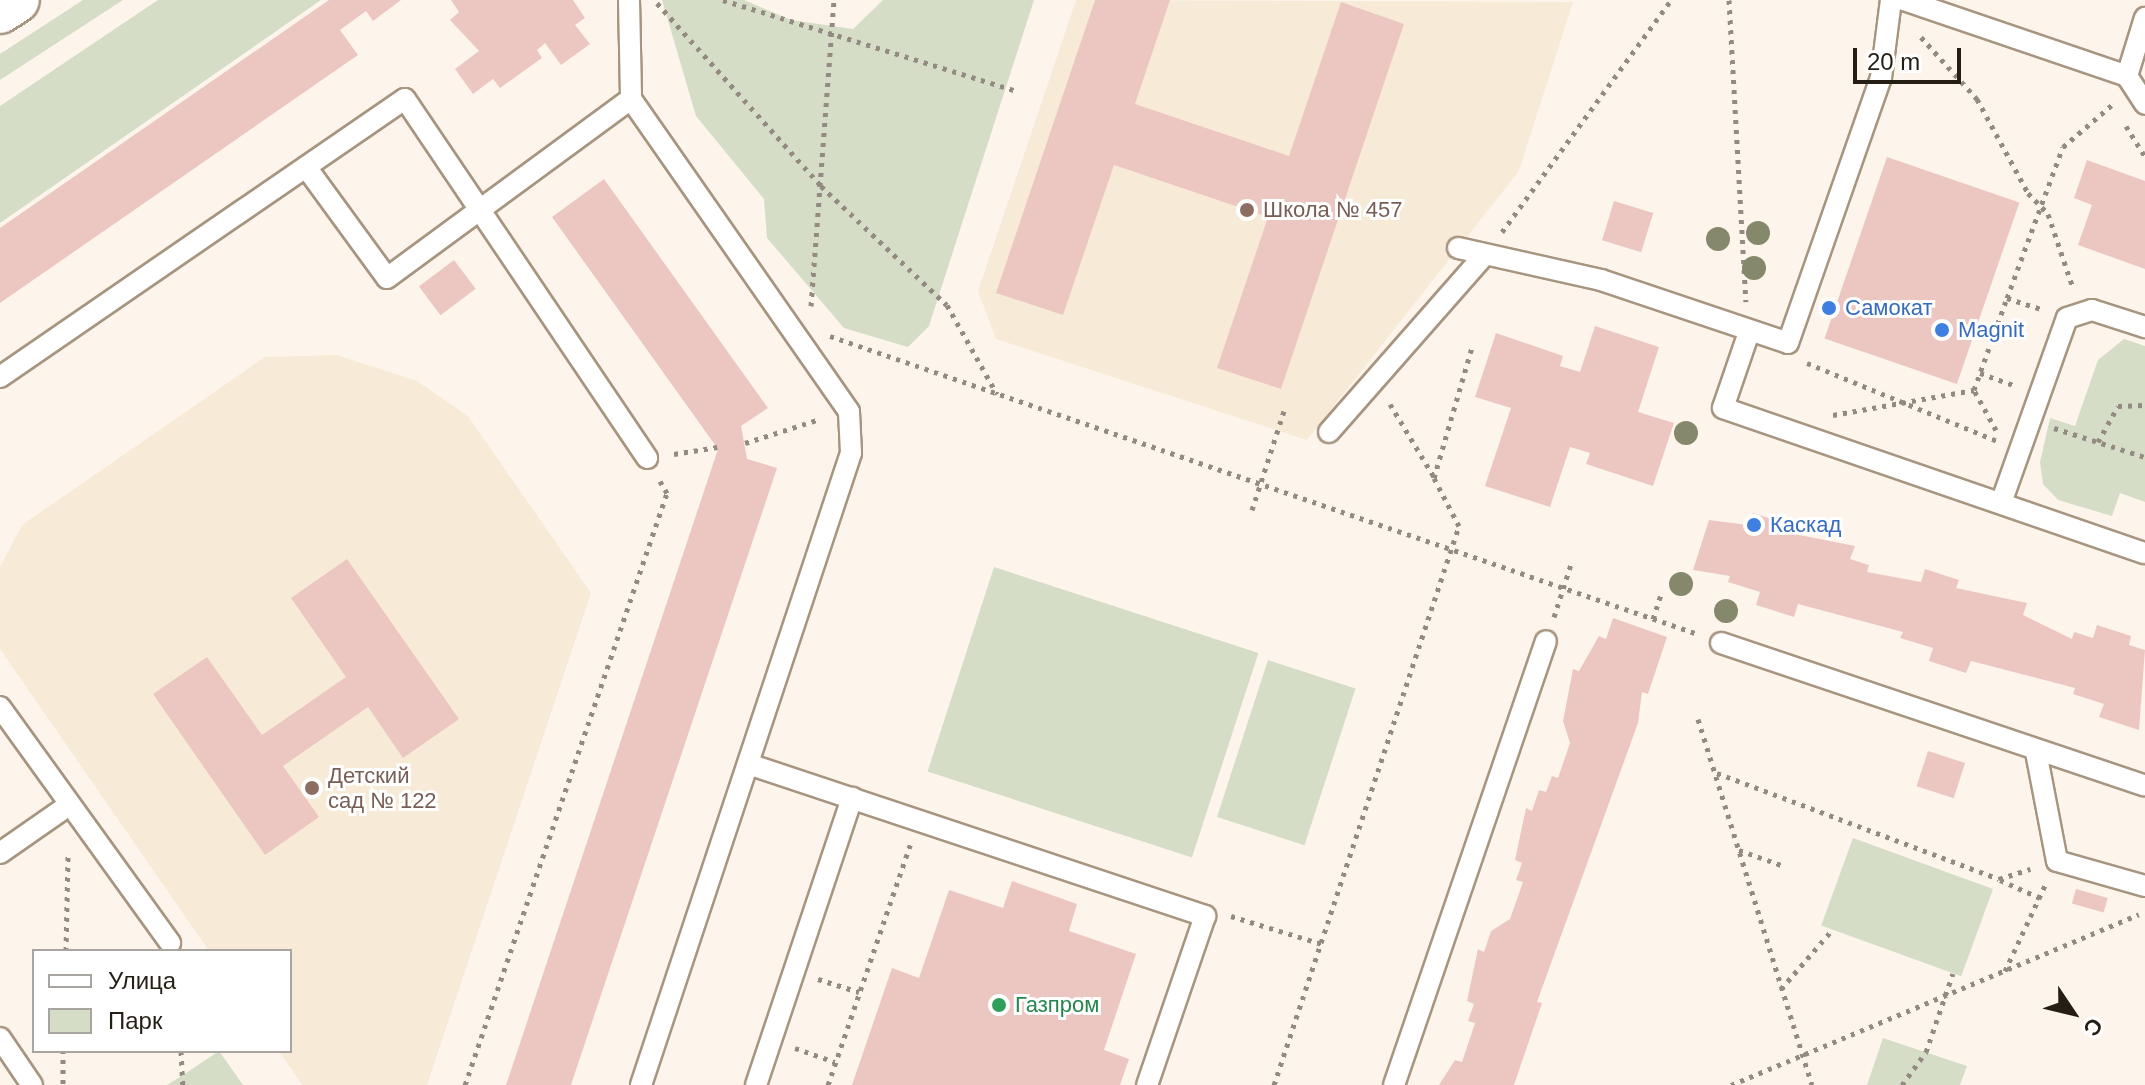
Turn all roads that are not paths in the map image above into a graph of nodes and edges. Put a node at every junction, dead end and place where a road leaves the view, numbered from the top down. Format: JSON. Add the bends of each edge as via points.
{"nodes":[{"id":1,"x":17,"y":0,"type":"edge"},
{"id":2,"x":629,"y":0,"type":"edge"},
{"id":3,"x":1891,"y":0,"type":"edge"},
{"id":4,"x":1904,"y":0,"type":"edge"},
{"id":5,"x":0,"y":11,"type":"edge"},
{"id":6,"x":2145,"y":18,"type":"edge"},
{"id":7,"x":2127,"y":76,"type":"junction"},
{"id":8,"x":631,"y":99,"type":"junction"},
{"id":9,"x":2145,"y":104,"type":"edge"},
{"id":10,"x":306,"y":167,"type":"junction"},
{"id":11,"x":481,"y":209,"type":"junction"},
{"id":12,"x":1458,"y":248,"type":"dead end"},
{"id":13,"x":1483,"y":257,"type":"junction"},
{"id":14,"x":2145,"y":327,"type":"edge"},
{"id":15,"x":1748,"y":335,"type":"junction"},
{"id":16,"x":0,"y":377,"type":"edge"},
{"id":17,"x":1329,"y":432,"type":"dead end"},
{"id":18,"x":647,"y":458,"type":"road end"},
{"id":19,"x":2001,"y":503,"type":"junction"},
{"id":20,"x":2145,"y":553,"type":"edge"},
{"id":21,"x":1546,"y":641,"type":"road end"},
{"id":22,"x":1721,"y":643,"type":"road end"},
{"id":23,"x":0,"y":707,"type":"edge"},
{"id":24,"x":2036,"y":752,"type":"junction"},
{"id":25,"x":748,"y":764,"type":"junction"},
{"id":26,"x":2145,"y":786,"type":"edge"},
{"id":27,"x":852,"y":798,"type":"junction"},
{"id":28,"x":69,"y":805,"type":"junction"},
{"id":29,"x":0,"y":853,"type":"edge"},
{"id":30,"x":2145,"y":886,"type":"edge"},
{"id":31,"x":170,"y":943,"type":"dead end"},
{"id":32,"x":0,"y":1038,"type":"edge"},
{"id":33,"x":32,"y":1085,"type":"edge"},
{"id":34,"x":641,"y":1085,"type":"edge"},
{"id":35,"x":756,"y":1085,"type":"edge"},
{"id":36,"x":1147,"y":1085,"type":"edge"},
{"id":37,"x":1394,"y":1085,"type":"edge"}],
"edges":[{"from":1,"to":5,"type":"street"},
{"from":2,"to":8,"type":"lane"},
{"from":3,"to":15,"type":"lane","via":[[1881,78],[1788,343]]},
{"from":4,"to":7,"type":"lane"},
{"from":6,"to":7,"type":"lane"},
{"from":7,"to":9,"type":"lane"},
{"from":8,"to":11,"type":"lane"},
{"from":8,"to":25,"type":"lane","via":[[803,332],[849,412],[851,453]]},
{"from":10,"to":11,"type":"lane","via":[[405,99]]},
{"from":10,"to":11,"type":"lane","via":[[387,278]]},
{"from":10,"to":16,"type":"lane"},
{"from":11,"to":18,"type":"lane"},
{"from":12,"to":13,"type":"lane"},
{"from":13,"to":15,"type":"lane","via":[[1601,280]]},
{"from":13,"to":17,"type":"lane"},
{"from":14,"to":19,"type":"lane","via":[[2092,310],[2067,318],[2031,420],[2012,447]]},
{"from":15,"to":19,"type":"lane","via":[[1723,408]]},
{"from":19,"to":20,"type":"lane"},
{"from":21,"to":37,"type":"lane"},
{"from":22,"to":24,"type":"lane"},
{"from":23,"to":28,"type":"lane"},
{"from":24,"to":26,"type":"lane"},
{"from":24,"to":30,"type":"lane","via":[[2057,861]]},
{"from":25,"to":27,"type":"lane"},
{"from":25,"to":34,"type":"lane"},
{"from":27,"to":35,"type":"lane"},
{"from":27,"to":36,"type":"lane","via":[[1205,916]]},
{"from":28,"to":29,"type":"lane"},
{"from":28,"to":31,"type":"lane"},
{"from":32,"to":33,"type":"lane"}]}
